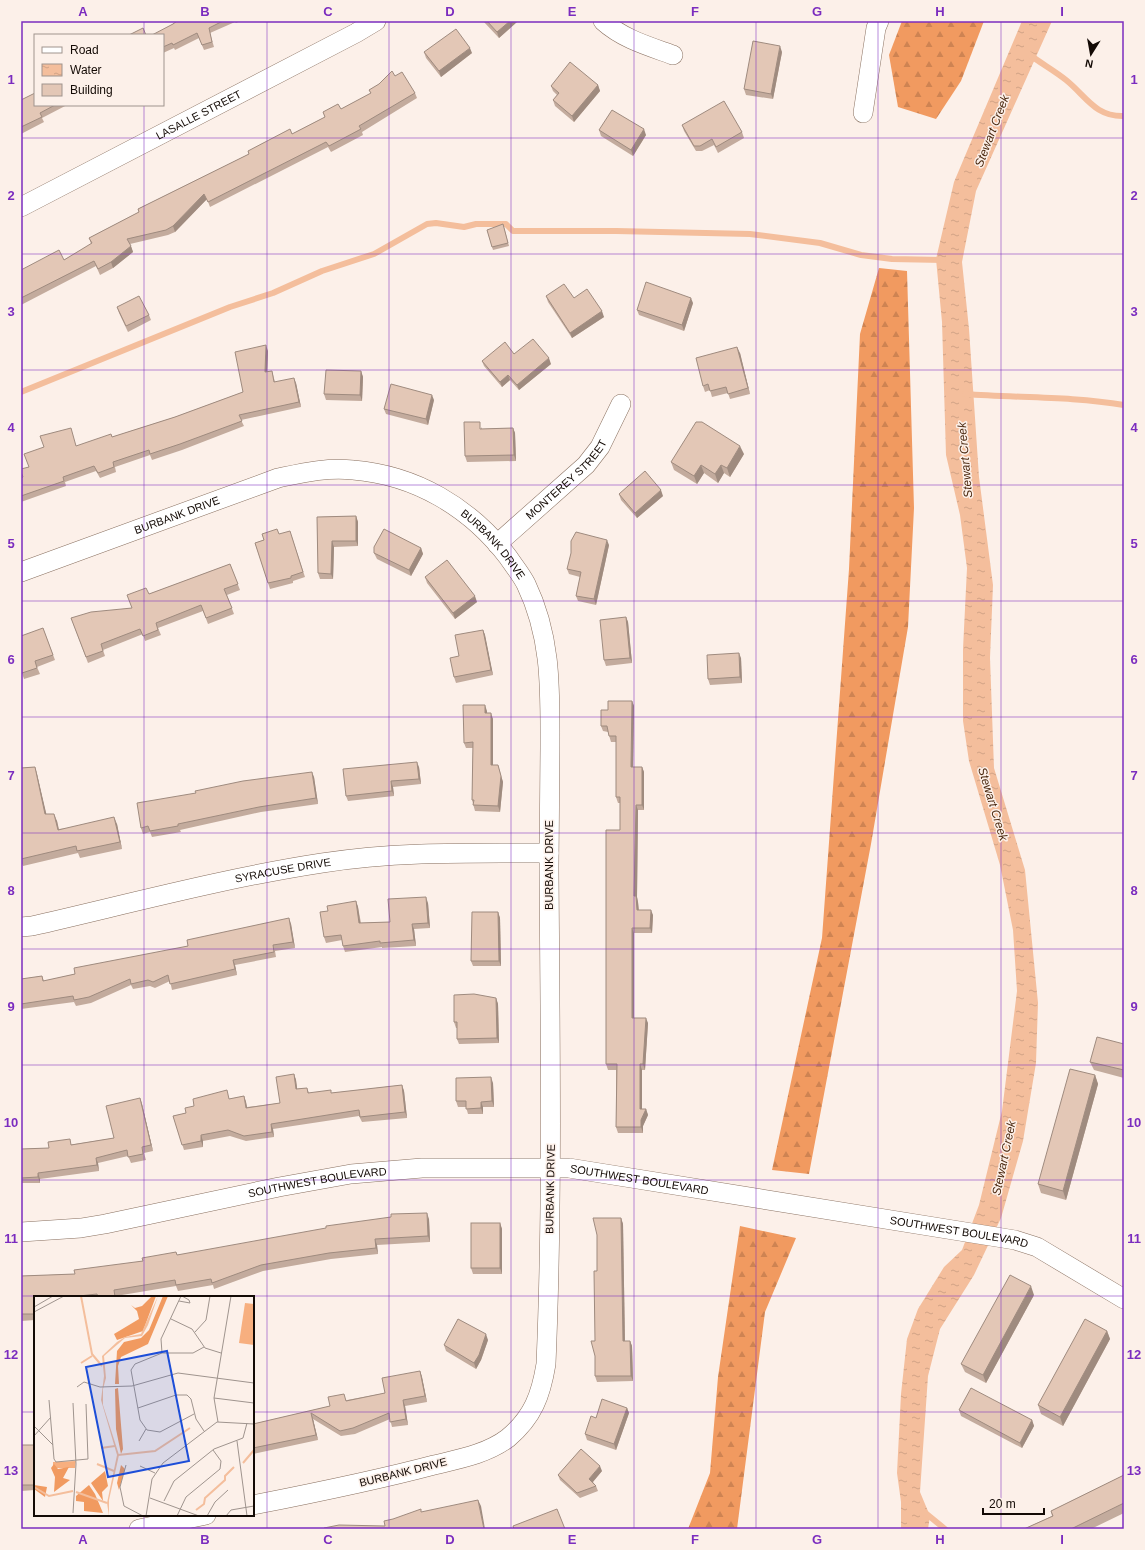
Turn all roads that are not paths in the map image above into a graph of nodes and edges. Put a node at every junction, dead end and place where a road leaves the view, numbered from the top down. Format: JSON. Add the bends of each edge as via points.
{"nodes":[{"id":1,"x":376,"y":21,"type":"edge"},
{"id":2,"x":603,"y":21,"type":"edge"},
{"id":3,"x":879,"y":21,"type":"edge"},
{"id":4,"x":673,"y":55,"type":"dead end"},
{"id":5,"x":863,"y":113,"type":"dead end"},
{"id":6,"x":21,"y":207,"type":"edge"},
{"id":7,"x":621,"y":404,"type":"dead end"},
{"id":8,"x":498,"y":544,"type":"junction"},
{"id":9,"x":21,"y":572,"type":"edge"},
{"id":10,"x":549,"y":853,"type":"junction"},
{"id":11,"x":21,"y":927,"type":"edge"},
{"id":12,"x":551,"y":1169,"type":"junction"},
{"id":13,"x":21,"y":1232,"type":"edge"},
{"id":14,"x":1124,"y":1299,"type":"edge"},
{"id":15,"x":254,"y":1505,"type":"edge"},
{"id":16,"x":201,"y":1516,"type":"edge"},
{"id":17,"x":139,"y":1529,"type":"edge"}],
"edges":[{"from":1,"to":6,"type":"street","name":"LASALLE STREET"},
{"from":2,"to":4,"type":"street","via":[[631,40]]},
{"from":3,"to":5,"type":"street"},
{"from":7,"to":8,"type":"street","name":"MONTEREY STREET","via":[[600,447],[586,465]]},
{"from":8,"to":9,"type":"street","name":"BURBANK DRIVE","via":[[470,517],[441,497],[419,486],[386,475],[352,470],[319,470],[257,484]]},
{"from":8,"to":10,"type":"street","name":"BURBANK DRIVE","via":[[526,584],[539,616],[547,651],[550,688]]},
{"from":10,"to":11,"type":"street","name":"SYRACUSE DRIVE","via":[[453,853],[323,863],[242,877]]},
{"from":10,"to":12,"type":"street","name":"BURBANK DRIVE"},
{"from":12,"to":13,"type":"street","name":"SOUTHWEST BOULEVARD","via":[[428,1168],[352,1174],[105,1224]]},
{"from":12,"to":14,"type":"street","name":"SOUTHWEST BOULEVARD","via":[[569,1168],[1015,1240],[1036,1247]]},
{"from":12,"to":15,"type":"street","name":"BURBANK DRIVE","via":[[546,1364],[538,1399],[525,1420],[498,1444],[476,1454],[391,1477]]},
{"from":16,"to":17,"type":"street"}]}
